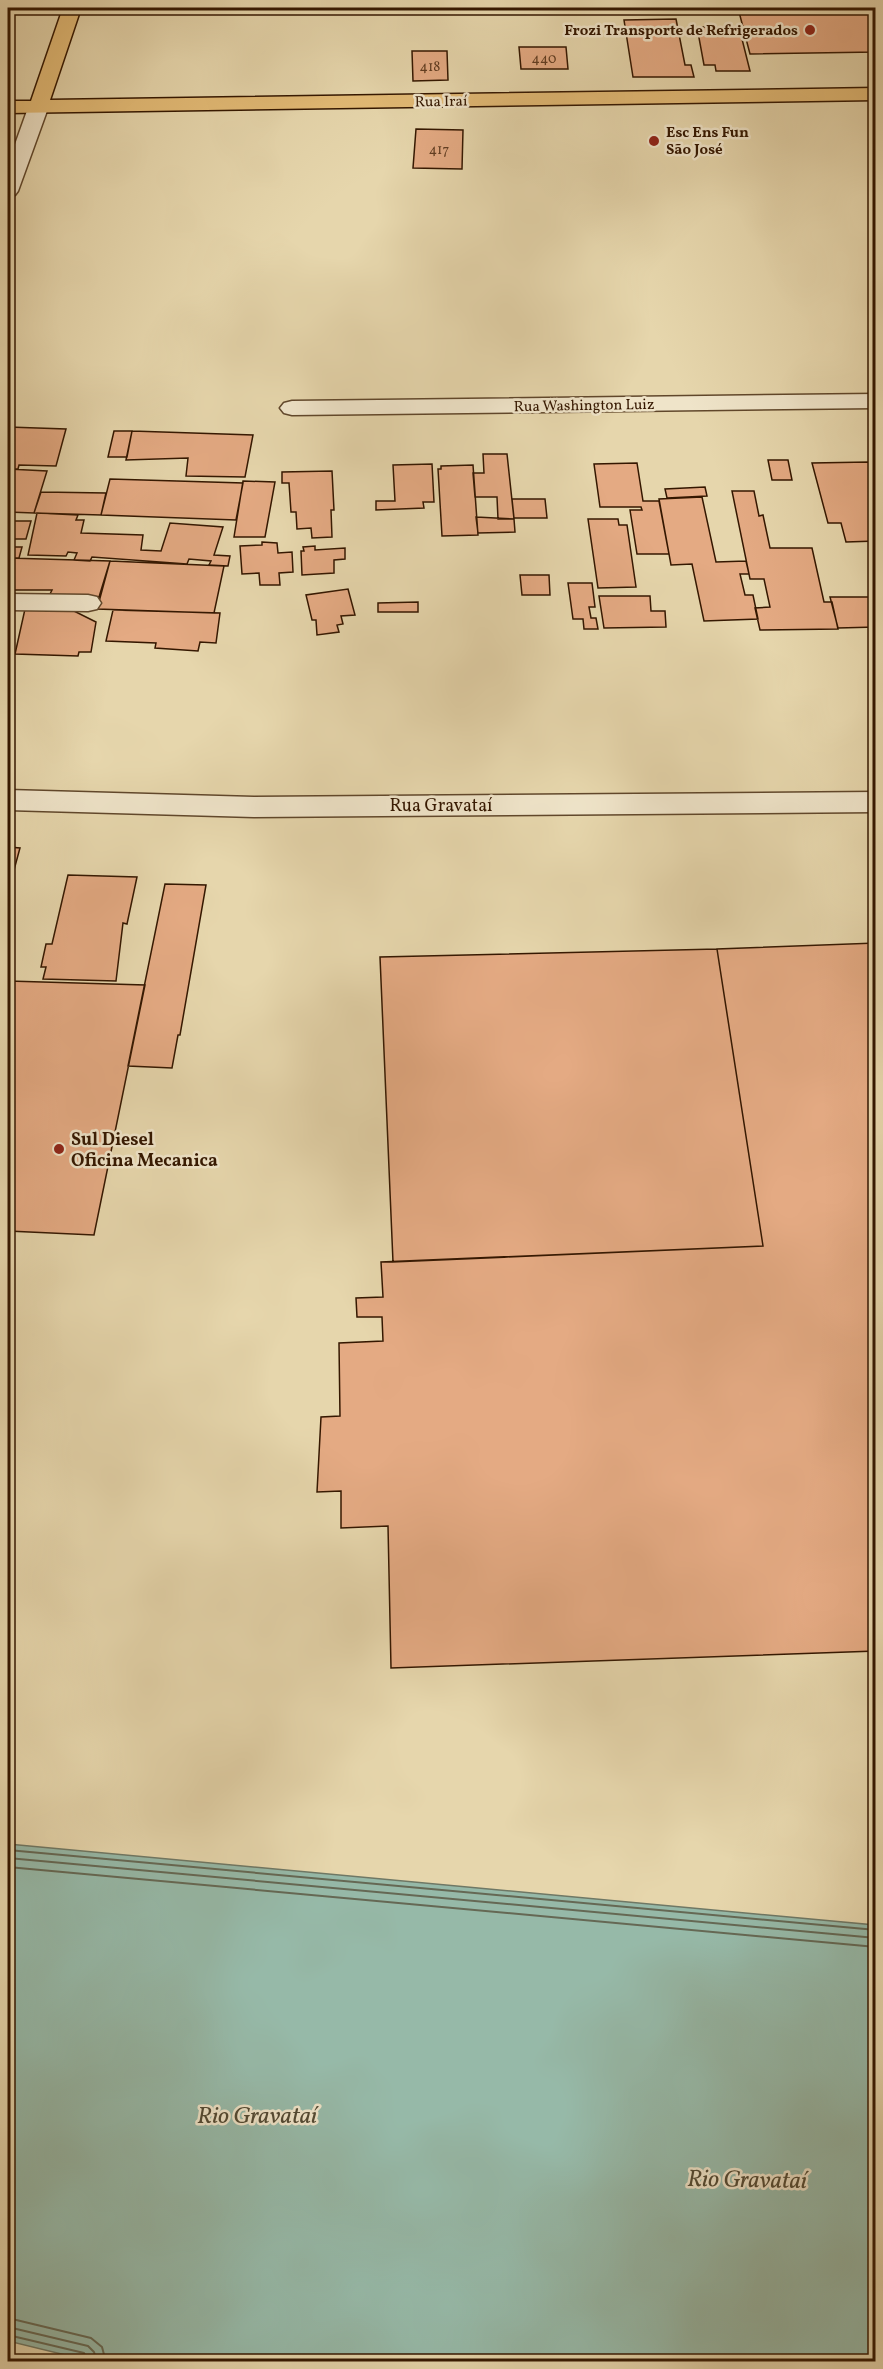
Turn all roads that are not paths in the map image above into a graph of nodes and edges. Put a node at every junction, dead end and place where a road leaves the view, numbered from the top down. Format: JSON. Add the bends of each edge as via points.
{"nodes":[{"id":1,"x":72,"y":8,"type":"edge"},
{"id":2,"x":876,"y":94,"type":"edge"},
{"id":3,"x":8,"y":107,"type":"edge"},
{"id":4,"x":38,"y":108,"type":"junction"},
{"id":5,"x":8,"y":191,"type":"edge"},
{"id":6,"x":876,"y":401,"type":"edge"},
{"id":7,"x":292,"y":408,"type":"dead end"},
{"id":8,"x":8,"y":602,"type":"edge"},
{"id":9,"x":88,"y":603,"type":"dead end"},
{"id":10,"x":8,"y":800,"type":"edge"},
{"id":11,"x":876,"y":802,"type":"edge"}],
"edges":[{"from":1,"to":4,"type":"main road"},
{"from":2,"to":4,"type":"main road","name":"Rua Iraí"},
{"from":3,"to":4,"type":"main road","name":"Rua Iraí"},
{"from":4,"to":5,"type":"street"},
{"from":6,"to":7,"type":"street","name":"Rua Washington Luiz"},
{"from":8,"to":9,"type":"street"},
{"from":10,"to":11,"type":"street","name":"Rua Gravataí","via":[[254,807]]}]}
